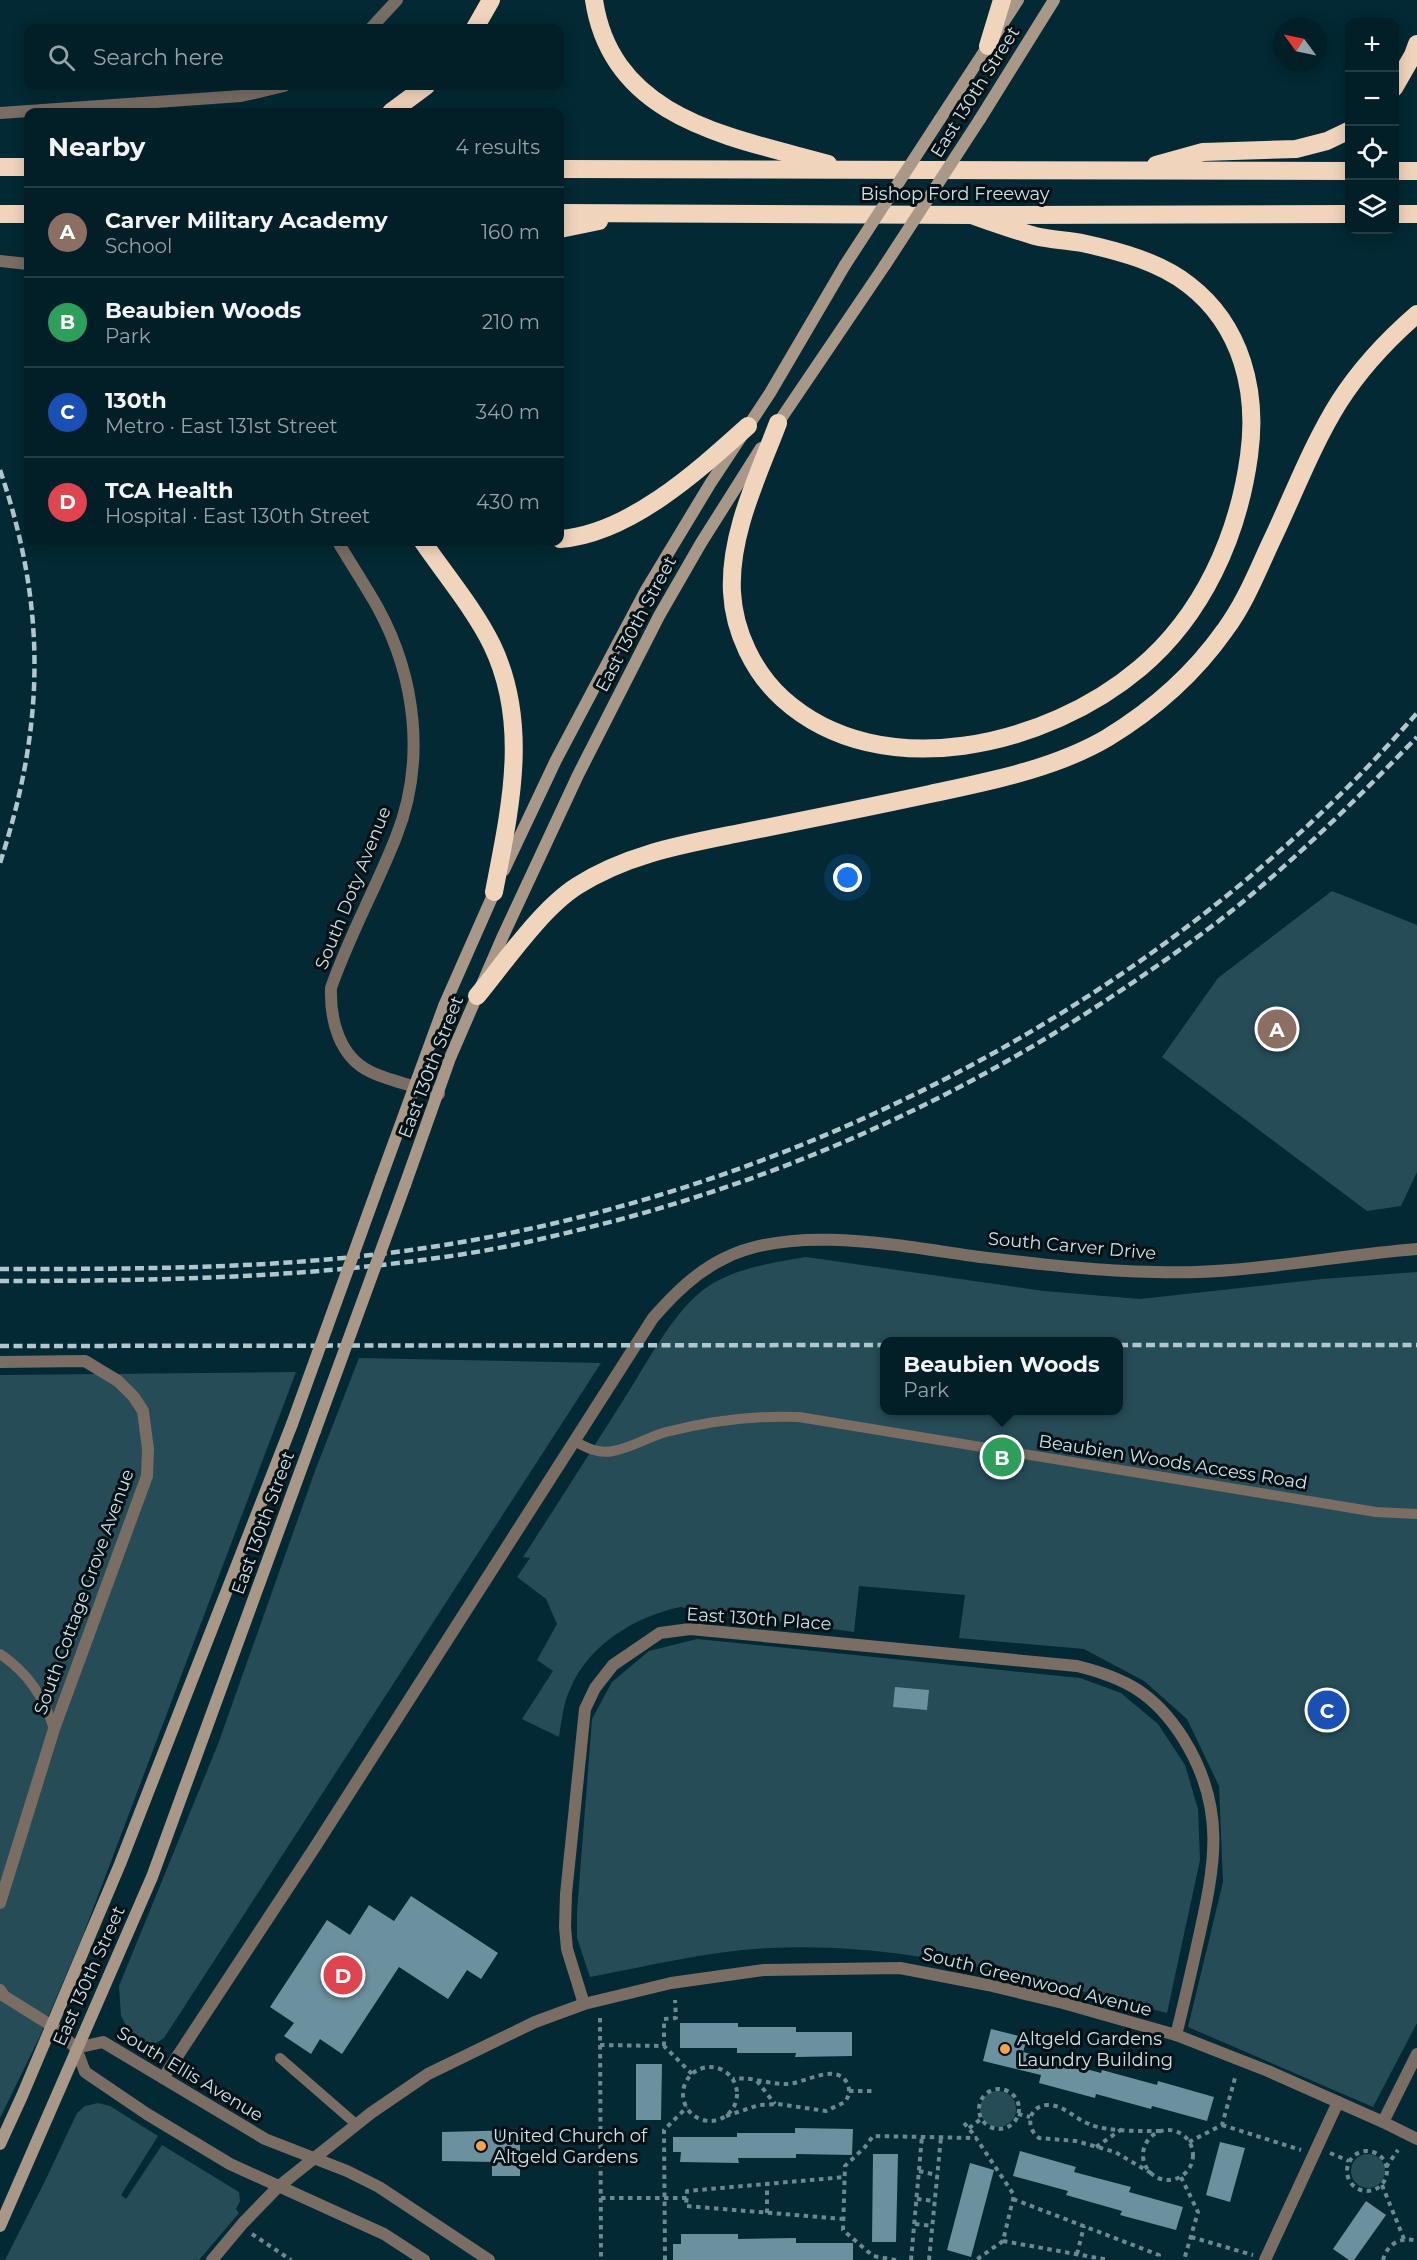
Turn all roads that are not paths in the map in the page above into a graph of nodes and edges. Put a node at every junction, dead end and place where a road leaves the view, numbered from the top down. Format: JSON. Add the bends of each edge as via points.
{"nodes":[{"id":1,"x":397,"y":0,"type":"edge"},
{"id":2,"x":491,"y":0,"type":"edge"},
{"id":3,"x":594,"y":0,"type":"edge"},
{"id":4,"x":1002,"y":0,"type":"edge"},
{"id":5,"x":1018,"y":0,"type":"edge"},
{"id":6,"x":1054,"y":0,"type":"edge"},
{"id":7,"x":375,"y":24,"type":"edge"},
{"id":8,"x":477,"y":24,"type":"edge"},
{"id":9,"x":1417,"y":44,"type":"edge"},
{"id":10,"x":988,"y":46,"type":"junction"},
{"id":11,"x":1399,"y":81,"type":"edge"},
{"id":12,"x":267,"y":90,"type":"edge"},
{"id":13,"x":421,"y":90,"type":"edge"},
{"id":14,"x":71,"y":108,"type":"edge"},
{"id":15,"x":396,"y":108,"type":"edge"},
{"id":16,"x":24,"y":111,"type":"edge"},
{"id":17,"x":0,"y":113,"type":"edge"},
{"id":18,"x":1345,"y":132,"type":"edge"},
{"id":19,"x":0,"y":167,"type":"edge"},
{"id":20,"x":24,"y":167,"type":"edge"},
{"id":21,"x":564,"y":169,"type":"edge"},
{"id":22,"x":850,"y":170,"type":"junction"},
{"id":23,"x":1133,"y":171,"type":"junction"},
{"id":24,"x":1345,"y":171,"type":"edge"},
{"id":25,"x":1399,"y":171,"type":"edge"},
{"id":26,"x":1417,"y":171,"type":"edge"},
{"id":27,"x":564,"y":213,"type":"edge"},
{"id":28,"x":635,"y":213,"type":"junction"},
{"id":29,"x":1345,"y":214,"type":"edge"},
{"id":30,"x":1399,"y":214,"type":"edge"},
{"id":31,"x":1417,"y":214,"type":"edge"},
{"id":32,"x":971,"y":215,"type":"junction"},
{"id":33,"x":564,"y":228,"type":"edge"},
{"id":34,"x":0,"y":261,"type":"edge"},
{"id":35,"x":24,"y":264,"type":"edge"},
{"id":36,"x":1417,"y":314,"type":"edge"},
{"id":37,"x":778,"y":423,"type":"junction"},
{"id":38,"x":748,"y":426,"type":"junction"},
{"id":39,"x":564,"y":538,"type":"edge"},
{"id":40,"x":340,"y":546,"type":"edge"},
{"id":41,"x":426,"y":546,"type":"edge"},
{"id":42,"x":494,"y":892,"type":"junction"},
{"id":43,"x":477,"y":996,"type":"junction"},
{"id":44,"x":416,"y":1086,"type":"junction"},
{"id":45,"x":439,"y":1094,"type":"junction"},
{"id":46,"x":1417,"y":1249,"type":"edge"},
{"id":47,"x":0,"y":1362,"type":"edge"},
{"id":48,"x":574,"y":1441,"type":"junction"},
{"id":49,"x":1417,"y":1514,"type":"edge"},
{"id":50,"x":0,"y":1654,"type":"edge"},
{"id":51,"x":54,"y":1729,"type":"junction"},
{"id":52,"x":0,"y":1903,"type":"edge"},
{"id":53,"x":0,"y":1990,"type":"edge"},
{"id":54,"x":584,"y":2004,"type":"junction"},
{"id":55,"x":52,"y":2026,"type":"junction"},
{"id":56,"x":1176,"y":2035,"type":"junction"},
{"id":57,"x":76,"y":2048,"type":"junction"},
{"id":58,"x":1417,"y":2055,"type":"edge"},
{"id":59,"x":280,"y":2058,"type":"dead end"},
{"id":60,"x":163,"y":2078,"type":"junction"},
{"id":61,"x":1338,"y":2102,"type":"junction"},
{"id":62,"x":1383,"y":2122,"type":"junction"},
{"id":63,"x":357,"y":2125,"type":"junction"},
{"id":64,"x":1417,"y":2139,"type":"edge"},
{"id":65,"x":0,"y":2144,"type":"edge"},
{"id":66,"x":313,"y":2159,"type":"junction"},
{"id":67,"x":278,"y":2187,"type":"junction"},
{"id":68,"x":0,"y":2226,"type":"edge"},
{"id":69,"x":1259,"y":2258,"type":"edge"},
{"id":70,"x":212,"y":2260,"type":"edge"},
{"id":71,"x":424,"y":2260,"type":"edge"},
{"id":72,"x":489,"y":2260,"type":"edge"}],
"edges":[{"from":1,"to":7,"type":"street"},
{"from":2,"to":8,"type":"highway"},
{"from":3,"to":22,"type":"highway","via":[[600,26],[621,66],[634,83],[668,111],[713,131]]},
{"from":4,"to":10,"type":"highway"},
{"from":5,"to":10,"type":"main road","name":"East 130th Street"},
{"from":6,"to":37,"type":"main road","name":"East 130th Street","bridge":true,"via":[[885,265]]},
{"from":9,"to":11,"type":"highway"},
{"from":10,"to":38,"type":"main road","name":"East 130th Street","bridge":true,"via":[[846,265]]},
{"from":12,"to":14,"type":"street","via":[[241,96]]},
{"from":13,"to":15,"type":"highway"},
{"from":16,"to":17,"type":"street"},
{"from":18,"to":23,"type":"highway","via":[[1296,149],[1203,152]]},
{"from":19,"to":20,"type":"highway"},
{"from":21,"to":22,"type":"highway","name":"Bishop Ford Freeway"},
{"from":22,"to":23,"type":"highway","name":"Bishop Ford Freeway"},
{"from":23,"to":24,"type":"highway","name":"Bishop Ford Freeway"},
{"from":25,"to":26,"type":"highway"},
{"from":27,"to":28,"type":"highway","name":"Bishop Ford Freeway"},
{"from":28,"to":32,"type":"highway","name":"Bishop Ford Freeway"},
{"from":28,"to":33,"type":"highway"},
{"from":29,"to":32,"type":"highway","name":"Bishop Ford Freeway"},
{"from":30,"to":31,"type":"highway"},
{"from":32,"to":37,"type":"highway","via":[[1037,236],[1085,244],[1170,272],[1209,304],[1238,348],[1251,405],[1251,442],[1243,492],[1226,546],[1209,582],[1168,641],[1108,693],[1050,722],[1006,738],[976,744],[884,746],[855,740],[812,722],[773,690],[758,670],[746,648],[732,596],[736,544]]},
{"from":34,"to":35,"type":"street"},
{"from":36,"to":43,"type":"highway","via":[[1376,354],[1339,403],[1245,598],[1226,629],[1180,683],[1128,725],[1080,752],[1015,774],[637,856],[577,885],[554,903]]},
{"from":37,"to":43,"type":"main road","name":"East 130th Street","via":[[701,543],[621,689]]},
{"from":38,"to":39,"type":"highway","via":[[651,504],[595,533]]},
{"from":38,"to":42,"type":"main road","name":"East 130th Street","via":[[646,590],[598,676]]},
{"from":40,"to":44,"type":"street","name":"South Doty Avenue","via":[[392,638],[413,712],[414,750],[412,778],[397,835],[337,971],[331,988],[331,1006],[334,1025],[348,1054],[371,1072]]},
{"from":41,"to":42,"type":"highway","via":[[491,643],[508,689],[513,773]]},
{"from":42,"to":44,"type":"main road","name":"East 130th Street","via":[[444,1006]]},
{"from":43,"to":45,"type":"main road","name":"East 130th Street"},
{"from":44,"to":45,"type":"street","name":"South Doty Avenue"},
{"from":44,"to":55,"type":"main road","name":"East 130th Street","bridge":true,"via":[[292,1424],[120,1864]]},
{"from":45,"to":57,"type":"main road","name":"East 130th Street","bridge":true,"via":[[152,1877]]},
{"from":46,"to":48,"type":"street","name":"South Carver Drive","via":[[1258,1267],[1159,1273],[1058,1266],[840,1240],[795,1241],[753,1248],[726,1257],[674,1294],[653,1318]]},
{"from":47,"to":51,"type":"street","name":"South Cottage Grove Avenue","via":[[85,1361],[118,1381],[143,1411],[147,1476]]},
{"from":48,"to":49,"type":"lane","name":"Beaubien Woods Access Road","via":[[594,1451],[613,1451],[664,1433],[714,1422],[764,1415],[799,1417],[1376,1512]]},
{"from":48,"to":60,"type":"street"},
{"from":50,"to":51,"type":"lane","via":[[37,1689]]},
{"from":51,"to":52,"type":"street","name":"South Cottage Grove Avenue"},
{"from":53,"to":55,"type":"street"},
{"from":54,"to":56,"type":"street","name":"South Greenwood Avenue","via":[[720,1975],[812,1968],[900,1968],[1031,1995]]},
{"from":54,"to":56,"type":"street","name":"East 130th Place","via":[[567,1949],[565,1927],[585,1710],[595,1688],[613,1665],[660,1633],[690,1629],[1077,1666],[1130,1684],[1151,1698],[1173,1722],[1204,1777],[1212,1807],[1212,1872]]},
{"from":54,"to":63,"type":"street","name":"South Greenwood Avenue","via":[[535,2022],[428,2074]]},
{"from":55,"to":57,"type":"street"},
{"from":55,"to":65,"type":"main road","name":"East 130th Street"},
{"from":56,"to":61,"type":"street","name":"South Greenwood Avenue"},
{"from":57,"to":60,"type":"street","name":"South Ellis Avenue","via":[[103,2042]]},
{"from":57,"to":67,"type":"street","via":[[85,2072],[221,2159]]},
{"from":57,"to":68,"type":"main road","name":"East 130th Street"},
{"from":58,"to":62,"type":"street"},
{"from":59,"to":63,"type":"lane"},
{"from":60,"to":66,"type":"street","name":"South Ellis Avenue","via":[[266,2139]]},
{"from":61,"to":62,"type":"street","name":"South Greenwood Avenue"},
{"from":61,"to":69,"type":"street"},
{"from":62,"to":64,"type":"street","name":"South Greenwood Avenue"},
{"from":63,"to":66,"type":"street","name":"South Greenwood Avenue"},
{"from":66,"to":67,"type":"street"},
{"from":66,"to":72,"type":"street","name":"South Ellis Avenue","via":[[379,2187]]},
{"from":67,"to":70,"type":"street"},
{"from":67,"to":71,"type":"street","via":[[384,2234]]}]}
